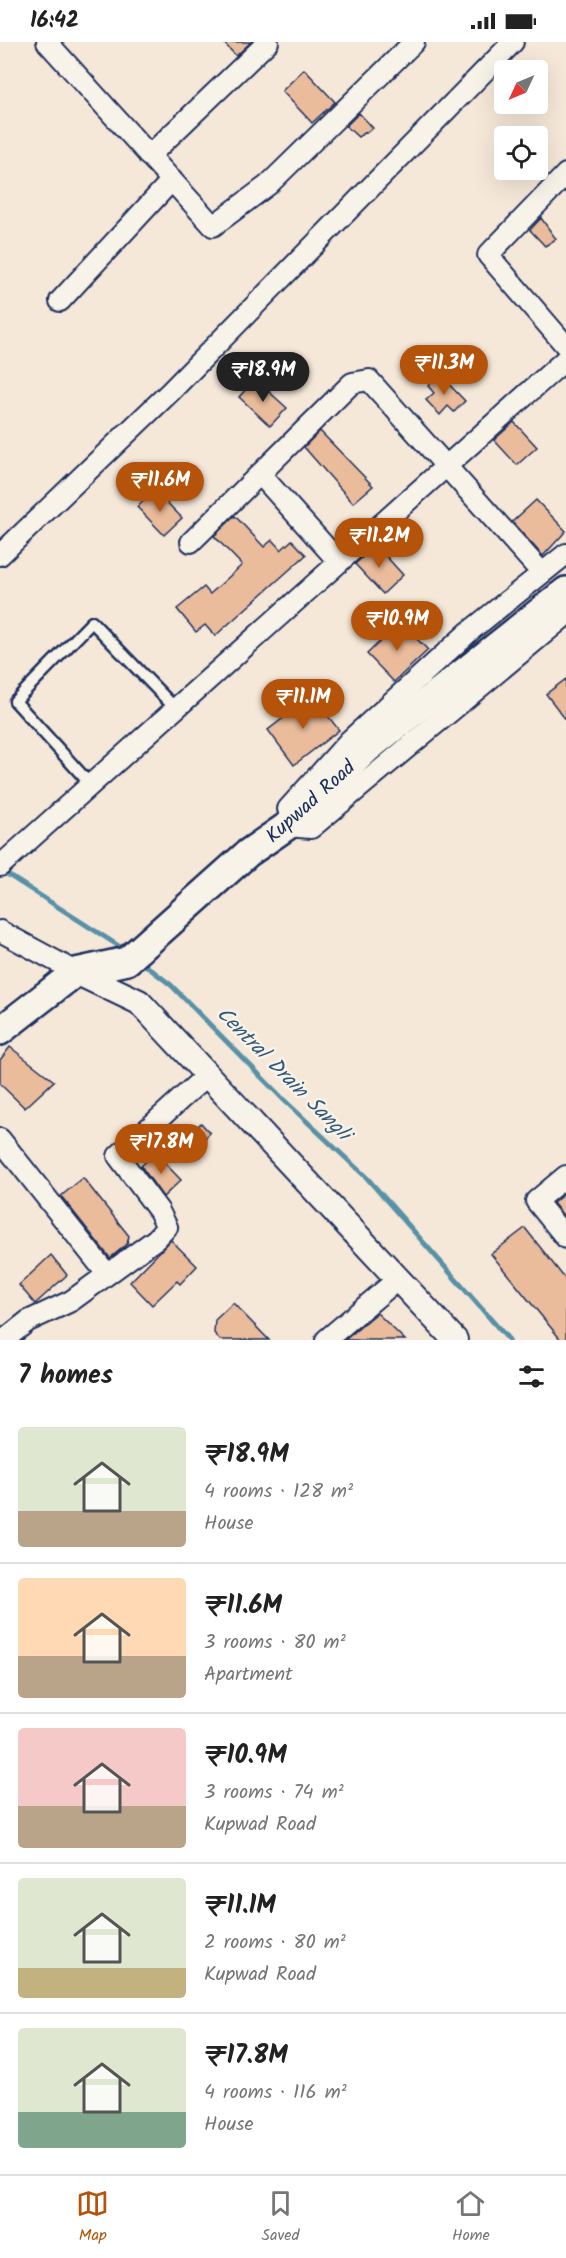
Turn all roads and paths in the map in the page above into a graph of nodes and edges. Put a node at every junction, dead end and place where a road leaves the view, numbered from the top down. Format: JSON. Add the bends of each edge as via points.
{"nodes":[{"id":1,"x":47,"y":42,"type":"edge"},
{"id":2,"x":268,"y":42,"type":"edge"},
{"id":3,"x":414,"y":42,"type":"edge"},
{"id":4,"x":513,"y":42,"type":"edge"},
{"id":5,"x":150,"y":156,"type":"junction"},
{"id":6,"x":566,"y":174,"type":"edge"},
{"id":7,"x":172,"y":180,"type":"junction"},
{"id":8,"x":60,"y":301,"type":"dead end"},
{"id":9,"x":566,"y":345,"type":"edge"},
{"id":10,"x":566,"y":359,"type":"edge"},
{"id":11,"x":446,"y":467,"type":"junction"},
{"id":12,"x":260,"y":474,"type":"junction"},
{"id":13,"x":190,"y":542,"type":"dead end"},
{"id":14,"x":566,"y":554,"type":"edge"},
{"id":15,"x":0,"y":555,"type":"edge"},
{"id":16,"x":339,"y":562,"type":"junction"},
{"id":17,"x":542,"y":573,"type":"junction"},
{"id":18,"x":566,"y":591,"type":"edge"},
{"id":19,"x":566,"y":615,"type":"edge"},
{"id":20,"x":176,"y":709,"type":"junction"},
{"id":21,"x":91,"y":785,"type":"junction"},
{"id":22,"x":287,"y":826,"type":"junction"},
{"id":23,"x":248,"y":854,"type":"junction"},
{"id":24,"x":0,"y":866,"type":"edge"},
{"id":25,"x":0,"y":931,"type":"edge"},
{"id":26,"x":75,"y":972,"type":"junction"},
{"id":27,"x":0,"y":1031,"type":"edge"},
{"id":28,"x":206,"y":1076,"type":"junction"},
{"id":29,"x":0,"y":1138,"type":"edge"},
{"id":30,"x":566,"y":1176,"type":"edge"},
{"id":31,"x":566,"y":1238,"type":"edge"},
{"id":32,"x":107,"y":1274,"type":"junction"},
{"id":33,"x":398,"y":1279,"type":"junction"},
{"id":34,"x":4,"y":1340,"type":"edge"},
{"id":35,"x":326,"y":1340,"type":"edge"},
{"id":36,"x":455,"y":1340,"type":"edge"}],
"edges":[{"from":1,"to":5,"type":"street"},
{"from":2,"to":5,"type":"street"},
{"from":3,"to":7,"type":"street","via":[[268,185],[213,226]]},
{"from":4,"to":15,"type":"street","via":[[178,383]]},
{"from":5,"to":7,"type":"street"},
{"from":6,"to":9,"type":"street","via":[[488,255]]},
{"from":7,"to":8,"type":"street"},
{"from":10,"to":11,"type":"street"},
{"from":11,"to":12,"type":"street","via":[[369,380],[352,383]]},
{"from":11,"to":16,"type":"street"},
{"from":11,"to":17,"type":"street"},
{"from":12,"to":13,"type":"street"},
{"from":12,"to":16,"type":"street"},
{"from":14,"to":17,"type":"street"},
{"from":16,"to":20,"type":"street"},
{"from":17,"to":23,"type":"street","via":[[470,631],[349,741]]},
{"from":18,"to":22,"type":"main road","name":"Kupwad Road","via":[[367,749]]},
{"from":19,"to":22,"type":"street","via":[[311,828]]},
{"from":20,"to":21,"type":"street"},
{"from":20,"to":21,"type":"lane","via":[[92,622],[15,701]]},
{"from":21,"to":24,"type":"street"},
{"from":22,"to":23,"type":"main road","name":"Kupwad Road"},
{"from":23,"to":26,"type":"main road","name":"Kupwad Road","via":[[127,961]]},
{"from":25,"to":26,"type":"street"},
{"from":26,"to":27,"type":"main road"},
{"from":26,"to":28,"type":"street","via":[[139,1002]]},
{"from":28,"to":32,"type":"street","via":[[118,1155],[167,1227]]},
{"from":28,"to":33,"type":"street"},
{"from":29,"to":32,"type":"street"},
{"from":30,"to":31,"type":"street","via":[[536,1201]]},
{"from":32,"to":34,"type":"street","via":[[71,1300],[28,1321]]},
{"from":33,"to":35,"type":"street"},
{"from":33,"to":36,"type":"street"}]}
